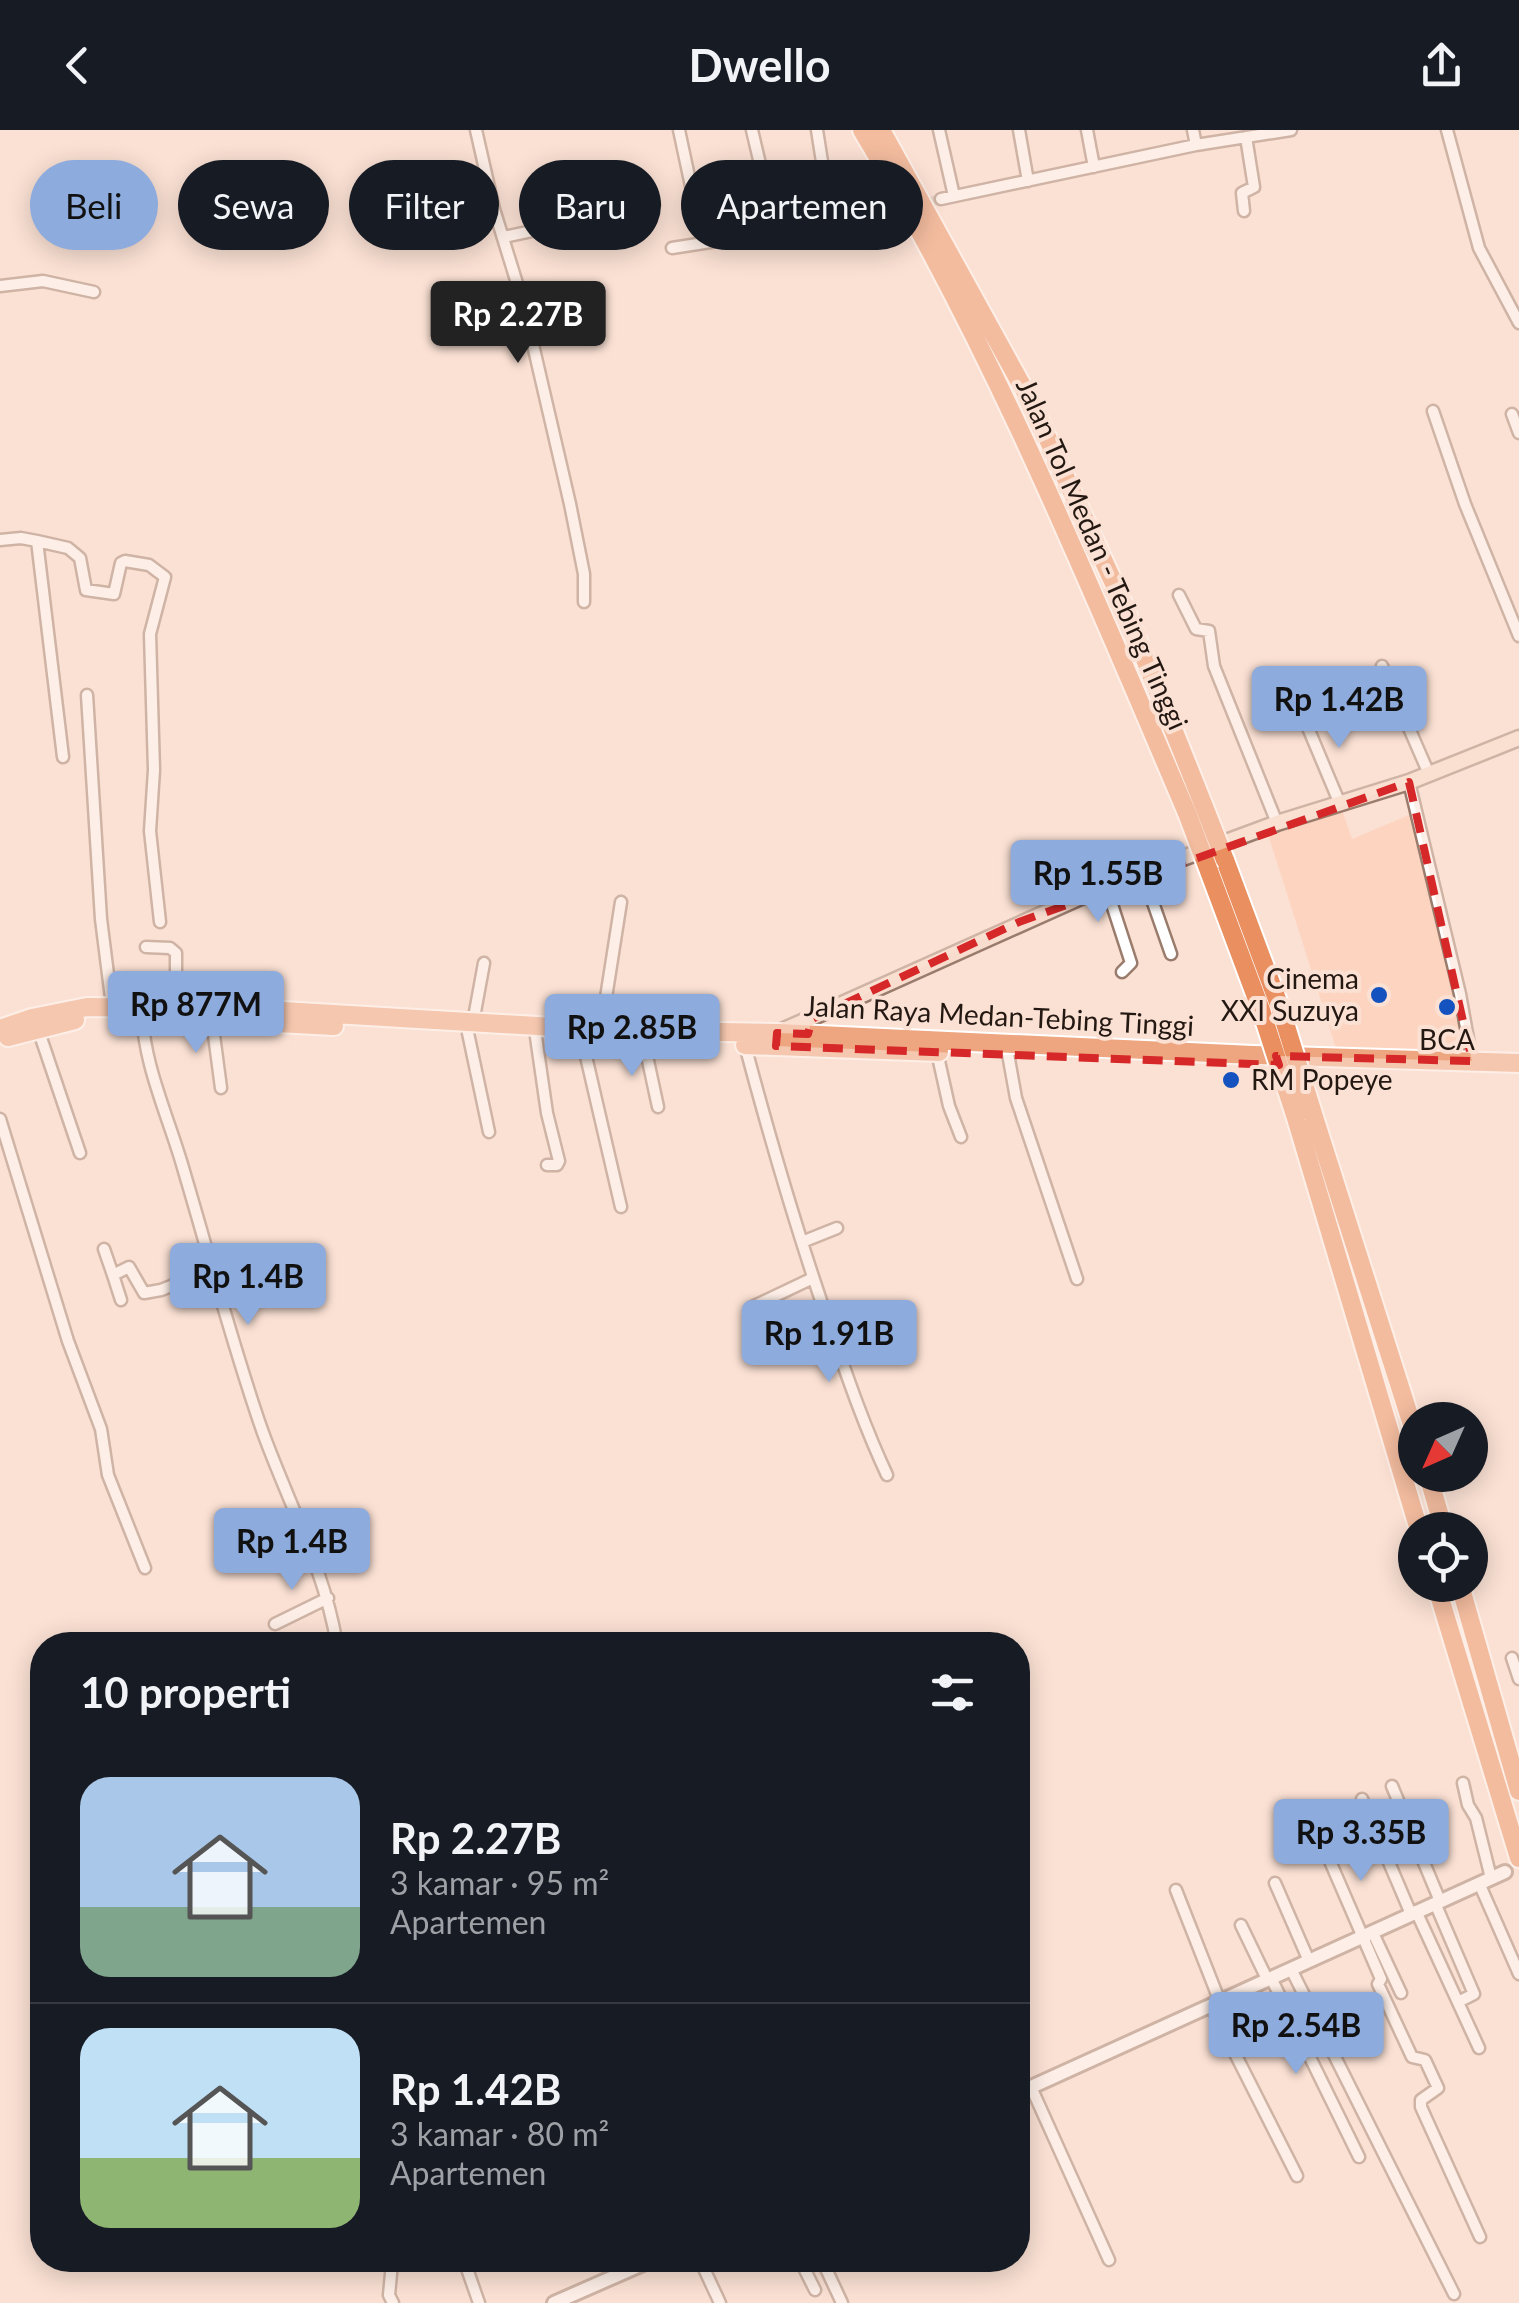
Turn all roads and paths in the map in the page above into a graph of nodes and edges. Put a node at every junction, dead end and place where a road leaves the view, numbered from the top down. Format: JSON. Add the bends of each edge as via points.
{"nodes":[{"id":1,"x":476,"y":130,"type":"edge"},
{"id":2,"x":679,"y":130,"type":"edge"},
{"id":3,"x":752,"y":130,"type":"edge"},
{"id":4,"x":817,"y":130,"type":"edge"},
{"id":5,"x":862,"y":130,"type":"edge"},
{"id":6,"x":881,"y":130,"type":"edge"},
{"id":7,"x":938,"y":130,"type":"edge"},
{"id":8,"x":1019,"y":130,"type":"edge"},
{"id":9,"x":1087,"y":130,"type":"edge"},
{"id":10,"x":1193,"y":130,"type":"edge"},
{"id":11,"x":1291,"y":130,"type":"edge"},
{"id":12,"x":1447,"y":130,"type":"edge"},
{"id":13,"x":1246,"y":137,"type":"junction"},
{"id":14,"x":1196,"y":145,"type":"junction"},
{"id":15,"x":685,"y":160,"type":"edge"},
{"id":16,"x":759,"y":160,"type":"edge"},
{"id":17,"x":822,"y":160,"type":"edge"},
{"id":18,"x":1094,"y":167,"type":"junction"},
{"id":19,"x":1028,"y":180,"type":"junction"},
{"id":20,"x":954,"y":196,"type":"junction"},
{"id":21,"x":941,"y":200,"type":"tunnel mouth"},
{"id":22,"x":1244,"y":211,"type":"dead end"},
{"id":23,"x":519,"y":234,"type":"edge"},
{"id":24,"x":504,"y":237,"type":"junction"},
{"id":25,"x":681,"y":246,"type":"edge"},
{"id":26,"x":672,"y":248,"type":"dead end"},
{"id":27,"x":0,"y":286,"type":"edge"},
{"id":28,"x":94,"y":292,"type":"dead end"},
{"id":29,"x":1519,"y":323,"type":"edge"},
{"id":30,"x":1433,"y":411,"type":"dead end"},
{"id":31,"x":1512,"y":414,"type":"dead end"},
{"id":32,"x":1519,"y":433,"type":"edge"},
{"id":33,"x":0,"y":540,"type":"edge"},
{"id":34,"x":38,"y":541,"type":"junction"},
{"id":35,"x":1179,"y":594,"type":"dead end"},
{"id":36,"x":584,"y":602,"type":"dead end"},
{"id":37,"x":1519,"y":636,"type":"edge"},
{"id":38,"x":1382,"y":666,"type":"dead end"},
{"id":39,"x":88,"y":695,"type":"dead end"},
{"id":40,"x":1301,"y":711,"type":"dead end"},
{"id":41,"x":1519,"y":738,"type":"edge"},
{"id":42,"x":63,"y":757,"type":"dead end"},
{"id":43,"x":1429,"y":774,"type":"junction"},
{"id":44,"x":1409,"y":782,"type":"junction"},
{"id":45,"x":1340,"y":804,"type":"junction"},
{"id":46,"x":1195,"y":808,"type":"junction"},
{"id":47,"x":1277,"y":823,"type":"junction"},
{"id":48,"x":1142,"y":874,"type":"junction"},
{"id":49,"x":1106,"y":886,"type":"junction"},
{"id":50,"x":621,"y":902,"type":"dead end"},
{"id":51,"x":160,"y":922,"type":"dead end"},
{"id":52,"x":146,"y":947,"type":"dead end"},
{"id":53,"x":1171,"y":954,"type":"dead end"},
{"id":54,"x":484,"y":962,"type":"dead end"},
{"id":55,"x":1122,"y":972,"type":"dead end"},
{"id":56,"x":112,"y":1006,"type":"junction"},
{"id":57,"x":176,"y":1007,"type":"junction"},
{"id":58,"x":142,"y":1011,"type":"junction"},
{"id":59,"x":212,"y":1020,"type":"junction"},
{"id":60,"x":813,"y":1027,"type":"junction"},
{"id":61,"x":470,"y":1028,"type":"junction"},
{"id":62,"x":0,"y":1029,"type":"edge"},
{"id":63,"x":38,"y":1029,"type":"junction"},
{"id":64,"x":605,"y":1030,"type":"junction"},
{"id":65,"x":536,"y":1037,"type":"junction"},
{"id":66,"x":582,"y":1039,"type":"junction"},
{"id":67,"x":777,"y":1040,"type":"junction"},
{"id":68,"x":0,"y":1041,"type":"edge"},
{"id":69,"x":644,"y":1042,"type":"junction"},
{"id":70,"x":746,"y":1045,"type":"junction"},
{"id":71,"x":937,"y":1052,"type":"junction"},
{"id":72,"x":1008,"y":1054,"type":"junction"},
{"id":73,"x":1472,"y":1061,"type":"junction"},
{"id":74,"x":1519,"y":1063,"type":"edge"},
{"id":75,"x":1519,"y":1073,"type":"edge"},
{"id":76,"x":221,"y":1088,"type":"dead end"},
{"id":77,"x":658,"y":1108,"type":"dead end"},
{"id":78,"x":1305,"y":1117,"type":"junction"},
{"id":79,"x":0,"y":1118,"type":"edge"},
{"id":80,"x":488,"y":1132,"type":"dead end"},
{"id":81,"x":961,"y":1137,"type":"dead end"},
{"id":82,"x":80,"y":1153,"type":"dead end"},
{"id":83,"x":547,"y":1165,"type":"dead end"},
{"id":84,"x":621,"y":1207,"type":"dead end"},
{"id":85,"x":836,"y":1228,"type":"dead end"},
{"id":86,"x":802,"y":1242,"type":"junction"},
{"id":87,"x":104,"y":1249,"type":"dead end"},
{"id":88,"x":211,"y":1270,"type":"junction"},
{"id":89,"x":113,"y":1275,"type":"junction"},
{"id":90,"x":813,"y":1278,"type":"junction"},
{"id":91,"x":1076,"y":1279,"type":"dead end"},
{"id":92,"x":121,"y":1300,"type":"dead end"},
{"id":93,"x":752,"y":1307,"type":"dead end"},
{"id":94,"x":1404,"y":1402,"type":"edge"},
{"id":95,"x":887,"y":1475,"type":"dead end"},
{"id":96,"x":1414,"y":1512,"type":"edge"},
{"id":97,"x":145,"y":1568,"type":"dead end"},
{"id":98,"x":328,"y":1598,"type":"junction"},
{"id":99,"x":1441,"y":1602,"type":"edge"},
{"id":100,"x":1465,"y":1602,"type":"edge"},
{"id":101,"x":311,"y":1606,"type":"junction"},
{"id":102,"x":332,"y":1615,"type":"junction"},
{"id":103,"x":274,"y":1624,"type":"dead end"},
{"id":104,"x":335,"y":1632,"type":"edge"},
{"id":105,"x":1512,"y":1658,"type":"dead end"},
{"id":106,"x":1519,"y":1678,"type":"edge"},
{"id":107,"x":1463,"y":1783,"type":"dead end"},
{"id":108,"x":1392,"y":1786,"type":"dead end"},
{"id":109,"x":1519,"y":1791,"type":"edge"},
{"id":110,"x":1362,"y":1799,"type":"dead end"},
{"id":111,"x":1323,"y":1845,"type":"dead end"},
{"id":112,"x":1519,"y":1858,"type":"edge"},
{"id":113,"x":1505,"y":1872,"type":"dead end"},
{"id":114,"x":1485,"y":1881,"type":"junction"},
{"id":115,"x":1275,"y":1883,"type":"dead end"},
{"id":116,"x":1176,"y":1890,"type":"dead end"},
{"id":117,"x":1437,"y":1902,"type":"junction"},
{"id":118,"x":1413,"y":1913,"type":"junction"},
{"id":119,"x":1241,"y":1925,"type":"dead end"},
{"id":120,"x":1367,"y":1936,"type":"junction"},
{"id":121,"x":1309,"y":1961,"type":"junction"},
{"id":122,"x":1291,"y":1969,"type":"junction"},
{"id":123,"x":1519,"y":1974,"type":"edge"},
{"id":124,"x":1269,"y":1978,"type":"junction"},
{"id":125,"x":1400,"y":1993,"type":"dead end"},
{"id":126,"x":1460,"y":2001,"type":"junction"},
{"id":127,"x":1216,"y":2004,"type":"junction"},
{"id":128,"x":1479,"y":2048,"type":"dead end"},
{"id":129,"x":1032,"y":2087,"type":"joint"},
{"id":130,"x":1359,"y":2157,"type":"dead end"},
{"id":131,"x":1297,"y":2176,"type":"dead end"},
{"id":132,"x":1480,"y":2237,"type":"dead end"},
{"id":133,"x":1110,"y":2260,"type":"dead end"},
{"id":134,"x":391,"y":2272,"type":"edge"},
{"id":135,"x":468,"y":2272,"type":"edge"},
{"id":136,"x":629,"y":2272,"type":"edge"},
{"id":137,"x":706,"y":2272,"type":"edge"},
{"id":138,"x":806,"y":2272,"type":"edge"},
{"id":139,"x":828,"y":2272,"type":"edge"},
{"id":140,"x":814,"y":2290,"type":"dead end"},
{"id":141,"x":1454,"y":2294,"type":"dead end"},
{"id":142,"x":576,"y":2299,"type":"edge"},
{"id":143,"x":393,"y":2303,"type":"edge"},
{"id":144,"x":480,"y":2303,"type":"edge"},
{"id":145,"x":554,"y":2303,"type":"edge"},
{"id":146,"x":720,"y":2303,"type":"edge"},
{"id":147,"x":842,"y":2303,"type":"edge"}],
"edges":[{"from":1,"to":24,"type":"street"},
{"from":2,"to":15,"type":"street"},
{"from":3,"to":16,"type":"street"},
{"from":4,"to":17,"type":"street"},
{"from":5,"to":46,"type":"highway","name":"Jalan Tol Medan - Tebing Tinggi","via":[[908,207],[1051,496]]},
{"from":6,"to":46,"type":"highway","via":[[1031,402],[1122,599]]},
{"from":7,"to":20,"type":"street"},
{"from":8,"to":19,"type":"street"},
{"from":9,"to":18,"type":"street"},
{"from":10,"to":14,"type":"street"},
{"from":11,"to":13,"type":"street"},
{"from":12,"to":29,"type":"street","via":[[1479,248]]},
{"from":13,"to":14,"type":"street"},
{"from":13,"to":22,"type":"street","via":[[1254,187],[1242,193]]},
{"from":14,"to":18,"type":"street"},
{"from":18,"to":19,"type":"street"},
{"from":19,"to":20,"type":"street"},
{"from":20,"to":21,"type":"street"},
{"from":23,"to":24,"type":"street"},
{"from":24,"to":36,"type":"street","via":[[570,504]]},
{"from":25,"to":26,"type":"street"},
{"from":27,"to":28,"type":"street","via":[[43,281]]},
{"from":30,"to":37,"type":"street"},
{"from":31,"to":32,"type":"street"},
{"from":33,"to":34,"type":"street"},
{"from":34,"to":42,"type":"street"},
{"from":34,"to":51,"type":"street","via":[[80,558],[86,590],[115,593],[123,562],[149,565],[165,577],[150,634],[150,831]]},
{"from":35,"to":47,"type":"street","via":[[1193,625],[1209,631],[1214,666]]},
{"from":38,"to":43,"type":"street"},
{"from":39,"to":56,"type":"street"},
{"from":40,"to":45,"type":"street"},
{"from":41,"to":43,"type":"main road"},
{"from":43,"to":44,"type":"main road"},
{"from":44,"to":45,"type":"main road"},
{"from":44,"to":73,"type":"street"},
{"from":45,"to":47,"type":"main road"},
{"from":46,"to":78,"type":"highway","name":"Jalan Tol Medan - Tebing Tinggi","bridge":true},
{"from":47,"to":48,"type":"main road"},
{"from":48,"to":49,"type":"main road"},
{"from":48,"to":53,"type":"street"},
{"from":49,"to":55,"type":"street","via":[[1131,963]]},
{"from":49,"to":60,"type":"main road","via":[[1019,922]]},
{"from":50,"to":64,"type":"street"},
{"from":52,"to":57,"type":"street","via":[[176,953]]},
{"from":54,"to":61,"type":"street"},
{"from":56,"to":58,"type":"highway","name":"Jalan Raya Medan-Tebing Tinggi"},
{"from":56,"to":62,"type":"highway","name":"Jalan Raya Medan-Tebing Tinggi"},
{"from":57,"to":58,"type":"highway","name":"Jalan Raya Medan-Tebing Tinggi"},
{"from":57,"to":61,"type":"highway","name":"Jalan Raya Medan-Tebing Tinggi"},
{"from":58,"to":59,"type":"highway","name":"Jalan Raya Medan-Tebing Tinggi"},
{"from":58,"to":63,"type":"highway","name":"Jalan Raya Medan-Tebing Tinggi"},
{"from":58,"to":88,"type":"street","via":[[148,1059]]},
{"from":59,"to":61,"type":"highway","name":"Jalan Raya Medan-Tebing Tinggi"},
{"from":59,"to":76,"type":"street"},
{"from":60,"to":67,"type":"highway","name":"Jalan Raya Medan-Tebing Tinggi"},
{"from":60,"to":73,"type":"highway","name":"Jalan Raya Medan-Tebing Tinggi","via":[[1253,1056]]},
{"from":61,"to":64,"type":"highway","name":"Jalan Raya Medan-Tebing Tinggi"},
{"from":61,"to":65,"type":"highway","name":"Jalan Raya Medan-Tebing Tinggi"},
{"from":61,"to":80,"type":"street"},
{"from":63,"to":68,"type":"highway","name":"Jalan Raya Medan-Tebing Tinggi"},
{"from":63,"to":82,"type":"street"},
{"from":64,"to":67,"type":"highway","name":"Jalan Raya Medan-Tebing Tinggi"},
{"from":65,"to":66,"type":"highway","name":"Jalan Raya Medan-Tebing Tinggi"},
{"from":65,"to":83,"type":"street","via":[[560,1161]]},
{"from":66,"to":69,"type":"highway","name":"Jalan Raya Medan-Tebing Tinggi"},
{"from":66,"to":84,"type":"street"},
{"from":67,"to":70,"type":"highway","name":"Jalan Raya Medan-Tebing Tinggi"},
{"from":67,"to":71,"type":"highway","name":"Jalan Raya Medan-Tebing Tinggi"},
{"from":69,"to":70,"type":"highway","name":"Jalan Raya Medan-Tebing Tinggi"},
{"from":69,"to":77,"type":"street"},
{"from":70,"to":86,"type":"street"},
{"from":71,"to":72,"type":"highway","name":"Jalan Raya Medan-Tebing Tinggi"},
{"from":71,"to":81,"type":"street"},
{"from":72,"to":75,"type":"highway","name":"Jalan Raya Medan-Tebing Tinggi"},
{"from":72,"to":91,"type":"street","via":[[1020,1113]]},
{"from":73,"to":74,"type":"highway","name":"Jalan Raya Medan-Tebing Tinggi"},
{"from":78,"to":94,"type":"highway"},
{"from":78,"to":96,"type":"highway"},
{"from":79,"to":97,"type":"street","via":[[101,1429],[108,1474]]},
{"from":85,"to":86,"type":"street"},
{"from":86,"to":90,"type":"street"},
{"from":87,"to":89,"type":"street"},
{"from":88,"to":89,"type":"street","via":[[144,1293],[129,1268]]},
{"from":88,"to":98,"type":"street","via":[[236,1356]]},
{"from":89,"to":92,"type":"street"},
{"from":90,"to":93,"type":"street"},
{"from":90,"to":95,"type":"street"},
{"from":98,"to":101,"type":"street"},
{"from":98,"to":102,"type":"street"},
{"from":99,"to":112,"type":"highway"},
{"from":100,"to":109,"type":"highway"},
{"from":101,"to":102,"type":"street"},
{"from":101,"to":103,"type":"street"},
{"from":102,"to":104,"type":"street"},
{"from":105,"to":106,"type":"street"},
{"from":107,"to":114,"type":"street","via":[[1476,1818]]},
{"from":108,"to":117,"type":"street"},
{"from":110,"to":118,"type":"street"},
{"from":111,"to":120,"type":"street"},
{"from":113,"to":114,"type":"street"},
{"from":114,"to":117,"type":"street"},
{"from":114,"to":123,"type":"street"},
{"from":115,"to":121,"type":"street"},
{"from":116,"to":127,"type":"street"},
{"from":117,"to":118,"type":"street"},
{"from":117,"to":126,"type":"street","via":[[1474,1994]]},
{"from":118,"to":120,"type":"street"},
{"from":118,"to":126,"type":"street"},
{"from":119,"to":124,"type":"street"},
{"from":120,"to":121,"type":"street"},
{"from":120,"to":125,"type":"street"},
{"from":120,"to":132,"type":"street","via":[[1382,1979],[1378,1984],[1412,2057],[1425,2060],[1438,2088],[1420,2104]]},
{"from":121,"to":122,"type":"street"},
{"from":122,"to":124,"type":"street"},
{"from":122,"to":141,"type":"street"},
{"from":124,"to":127,"type":"street"},
{"from":124,"to":130,"type":"street"},
{"from":126,"to":128,"type":"street"},
{"from":127,"to":129,"type":"street"},
{"from":127,"to":131,"type":"street"},
{"from":129,"to":133,"type":"street"},
{"from":134,"to":143,"type":"street"},
{"from":135,"to":144,"type":"street"},
{"from":136,"to":142,"type":"street"},
{"from":137,"to":146,"type":"street"},
{"from":138,"to":140,"type":"street"},
{"from":139,"to":147,"type":"street"},
{"from":142,"to":145,"type":"street"}]}
